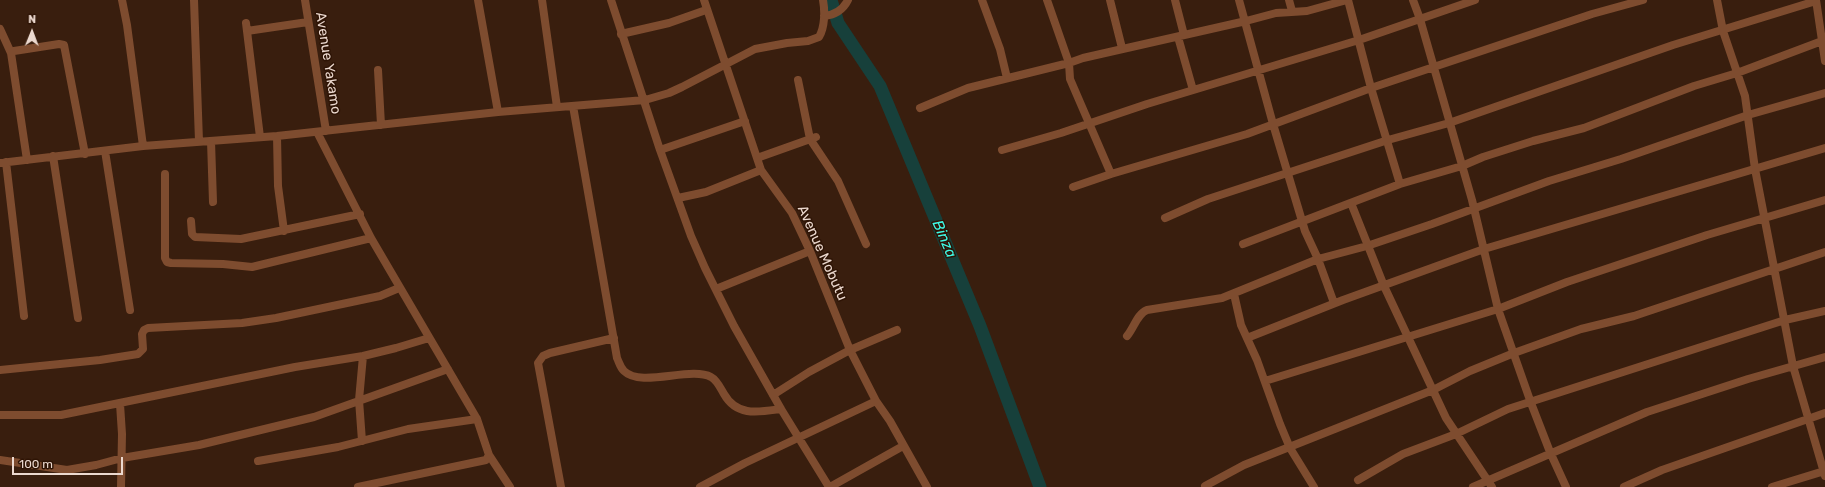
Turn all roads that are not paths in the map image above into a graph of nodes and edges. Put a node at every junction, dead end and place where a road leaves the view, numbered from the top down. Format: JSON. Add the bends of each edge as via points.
{"nodes":[{"id":1,"x":122,"y":0,"type":"edge"},
{"id":2,"x":194,"y":0,"type":"edge"},
{"id":3,"x":305,"y":0,"type":"edge"},
{"id":4,"x":478,"y":0,"type":"edge"},
{"id":5,"x":542,"y":0,"type":"edge"},
{"id":6,"x":611,"y":0,"type":"edge"},
{"id":7,"x":704,"y":0,"type":"edge"},
{"id":8,"x":823,"y":0,"type":"edge"},
{"id":9,"x":848,"y":0,"type":"edge"},
{"id":10,"x":982,"y":0,"type":"edge"},
{"id":11,"x":1047,"y":0,"type":"edge"},
{"id":12,"x":1110,"y":0,"type":"edge"},
{"id":13,"x":1175,"y":0,"type":"edge"},
{"id":14,"x":1239,"y":0,"type":"edge"},
{"id":15,"x":1289,"y":0,"type":"edge"},
{"id":16,"x":1347,"y":0,"type":"edge"},
{"id":17,"x":1413,"y":0,"type":"edge"},
{"id":18,"x":1475,"y":0,"type":"edge"},
{"id":19,"x":1643,"y":0,"type":"edge"},
{"id":20,"x":1717,"y":0,"type":"edge"},
{"id":21,"x":1816,"y":0,"type":"edge"},
{"id":22,"x":706,"y":10,"type":"junction"},
{"id":23,"x":1292,"y":11,"type":"junction"},
{"id":24,"x":826,"y":16,"type":"junction"},
{"id":25,"x":1420,"y":19,"type":"junction"},
{"id":26,"x":308,"y":22,"type":"junction"},
{"id":27,"x":1246,"y":22,"type":"junction"},
{"id":28,"x":0,"y":29,"type":"edge"},
{"id":29,"x":1723,"y":31,"type":"junction"},
{"id":30,"x":621,"y":34,"type":"junction"},
{"id":31,"x":1181,"y":36,"type":"junction"},
{"id":32,"x":1359,"y":40,"type":"junction"},
{"id":33,"x":1822,"y":41,"type":"junction"},
{"id":34,"x":1122,"y":48,"type":"junction"},
{"id":35,"x":11,"y":53,"type":"junction"},
{"id":36,"x":1825,"y":62,"type":"edge"},
{"id":37,"x":1069,"y":63,"type":"junction"},
{"id":38,"x":726,"y":64,"type":"junction"},
{"id":39,"x":1434,"y":67,"type":"junction"},
{"id":40,"x":378,"y":70,"type":"dead end"},
{"id":41,"x":1257,"y":70,"type":"junction"},
{"id":42,"x":1737,"y":73,"type":"junction"},
{"id":43,"x":1007,"y":78,"type":"junction"},
{"id":44,"x":798,"y":80,"type":"dead end"},
{"id":45,"x":1371,"y":88,"type":"junction"},
{"id":46,"x":1193,"y":90,"type":"junction"},
{"id":47,"x":1825,"y":93,"type":"edge"},
{"id":48,"x":645,"y":100,"type":"junction"},
{"id":49,"x":574,"y":106,"type":"junction"},
{"id":50,"x":557,"y":107,"type":"junction"},
{"id":51,"x":920,"y":108,"type":"dead end"},
{"id":52,"x":498,"y":112,"type":"junction"},
{"id":53,"x":1748,"y":115,"type":"junction"},
{"id":54,"x":745,"y":121,"type":"junction"},
{"id":55,"x":1449,"y":123,"type":"junction"},
{"id":56,"x":1091,"y":124,"type":"junction"},
{"id":57,"x":1272,"y":124,"type":"junction"},
{"id":58,"x":381,"y":125,"type":"junction"},
{"id":59,"x":326,"y":131,"type":"junction"},
{"id":60,"x":317,"y":132,"type":"junction"},
{"id":61,"x":277,"y":136,"type":"junction"},
{"id":62,"x":260,"y":137,"type":"junction"},
{"id":63,"x":813,"y":138,"type":"junction"},
{"id":64,"x":1388,"y":140,"type":"junction"},
{"id":65,"x":211,"y":141,"type":"junction"},
{"id":66,"x":199,"y":142,"type":"junction"},
{"id":67,"x":143,"y":146,"type":"junction"},
{"id":68,"x":1825,"y":148,"type":"edge"},
{"id":69,"x":660,"y":150,"type":"junction"},
{"id":70,"x":1002,"y":150,"type":"dead end"},
{"id":71,"x":105,"y":151,"type":"junction"},
{"id":72,"x":85,"y":154,"type":"junction"},
{"id":73,"x":53,"y":156,"type":"junction"},
{"id":74,"x":757,"y":158,"type":"junction"},
{"id":75,"x":27,"y":160,"type":"junction"},
{"id":76,"x":3,"y":162,"type":"edge"},
{"id":77,"x":1462,"y":166,"type":"junction"},
{"id":78,"x":1755,"y":168,"type":"junction"},
{"id":79,"x":761,"y":170,"type":"junction"},
{"id":80,"x":165,"y":174,"type":"dead end"},
{"id":81,"x":1111,"y":174,"type":"junction"},
{"id":82,"x":1288,"y":174,"type":"junction"},
{"id":83,"x":1400,"y":184,"type":"junction"},
{"id":84,"x":1073,"y":187,"type":"dead end"},
{"id":85,"x":678,"y":198,"type":"junction"},
{"id":86,"x":1825,"y":200,"type":"edge"},
{"id":87,"x":213,"y":202,"type":"dead end"},
{"id":88,"x":1351,"y":203,"type":"junction"},
{"id":89,"x":1474,"y":209,"type":"junction"},
{"id":90,"x":360,"y":214,"type":"junction"},
{"id":91,"x":1165,"y":218,"type":"dead end"},
{"id":92,"x":1765,"y":218,"type":"junction"},
{"id":93,"x":191,"y":221,"type":"dead end"},
{"id":94,"x":1302,"y":221,"type":"junction"},
{"id":95,"x":284,"y":231,"type":"junction"},
{"id":96,"x":371,"y":238,"type":"junction"},
{"id":97,"x":866,"y":244,"type":"dead end"},
{"id":98,"x":1243,"y":244,"type":"dead end"},
{"id":99,"x":1367,"y":246,"type":"junction"},
{"id":100,"x":1484,"y":249,"type":"junction"},
{"id":101,"x":810,"y":251,"type":"junction"},
{"id":102,"x":1825,"y":252,"type":"edge"},
{"id":103,"x":1318,"y":259,"type":"junction"},
{"id":104,"x":1775,"y":267,"type":"junction"},
{"id":105,"x":1384,"y":286,"type":"junction"},
{"id":106,"x":399,"y":288,"type":"junction"},
{"id":107,"x":716,"y":289,"type":"junction"},
{"id":108,"x":1234,"y":294,"type":"junction"},
{"id":109,"x":1334,"y":303,"type":"junction"},
{"id":110,"x":1498,"y":309,"type":"junction"},
{"id":111,"x":130,"y":310,"type":"dead end"},
{"id":112,"x":1825,"y":311,"type":"edge"},
{"id":113,"x":24,"y":316,"type":"dead end"},
{"id":114,"x":78,"y":318,"type":"dead end"},
{"id":115,"x":1785,"y":320,"type":"junction"},
{"id":116,"x":897,"y":330,"type":"dead end"},
{"id":117,"x":1127,"y":336,"type":"dead end"},
{"id":118,"x":1408,"y":337,"type":"junction"},
{"id":119,"x":428,"y":338,"type":"junction"},
{"id":120,"x":614,"y":338,"type":"junction"},
{"id":121,"x":1247,"y":338,"type":"junction"},
{"id":122,"x":850,"y":350,"type":"junction"},
{"id":123,"x":1514,"y":353,"type":"junction"},
{"id":124,"x":363,"y":356,"type":"junction"},
{"id":125,"x":1825,"y":357,"type":"edge"},
{"id":126,"x":1794,"y":366,"type":"junction"},
{"id":127,"x":448,"y":369,"type":"junction"},
{"id":128,"x":0,"y":370,"type":"edge"},
{"id":129,"x":1265,"y":381,"type":"junction"},
{"id":130,"x":1433,"y":390,"type":"junction"},
{"id":131,"x":774,"y":395,"type":"junction"},
{"id":132,"x":359,"y":400,"type":"junction"},
{"id":133,"x":876,"y":401,"type":"junction"},
{"id":134,"x":1531,"y":403,"type":"junction"},
{"id":135,"x":120,"y":404,"type":"junction"},
{"id":136,"x":781,"y":409,"type":"junction"},
{"id":137,"x":1825,"y":413,"type":"edge"},
{"id":138,"x":0,"y":415,"type":"edge"},
{"id":139,"x":1808,"y":419,"type":"junction"},
{"id":140,"x":477,"y":420,"type":"junction"},
{"id":141,"x":1456,"y":434,"type":"junction"},
{"id":142,"x":799,"y":438,"type":"junction"},
{"id":143,"x":362,"y":441,"type":"junction"},
{"id":144,"x":903,"y":446,"type":"junction"},
{"id":145,"x":1290,"y":448,"type":"junction"},
{"id":146,"x":1550,"y":452,"type":"junction"},
{"id":147,"x":488,"y":455,"type":"junction"},
{"id":148,"x":122,"y":458,"type":"junction"},
{"id":149,"x":0,"y":460,"type":"edge"},
{"id":150,"x":258,"y":461,"type":"dead end"},
{"id":151,"x":1824,"y":470,"type":"edge"},
{"id":152,"x":1358,"y":480,"type":"dead end"},
{"id":153,"x":1490,"y":484,"type":"edge"},
{"id":154,"x":1205,"y":486,"type":"dead end"},
{"id":155,"x":121,"y":487,"type":"edge"},
{"id":156,"x":358,"y":487,"type":"edge"},
{"id":157,"x":510,"y":487,"type":"edge"},
{"id":158,"x":561,"y":487,"type":"edge"},
{"id":159,"x":700,"y":487,"type":"edge"},
{"id":160,"x":830,"y":487,"type":"edge"},
{"id":161,"x":927,"y":487,"type":"edge"},
{"id":162,"x":1314,"y":487,"type":"edge"},
{"id":163,"x":1473,"y":487,"type":"edge"},
{"id":164,"x":1566,"y":487,"type":"edge"},
{"id":165,"x":1624,"y":487,"type":"edge"},
{"id":166,"x":1772,"y":487,"type":"edge"}],
"edges":[{"from":1,"to":67,"type":"street"},
{"from":2,"to":66,"type":"street"},
{"from":3,"to":26,"type":"street","name":"Avenue Yakamo"},
{"from":4,"to":52,"type":"street"},
{"from":5,"to":50,"type":"street"},
{"from":6,"to":30,"type":"street"},
{"from":7,"to":22,"type":"street","name":"Avenue Mobutu"},
{"from":8,"to":24,"type":"street"},
{"from":9,"to":24,"type":"street","via":[[844,8]]},
{"from":10,"to":43,"type":"street","via":[[1000,49]]},
{"from":11,"to":37,"type":"street"},
{"from":12,"to":34,"type":"street"},
{"from":13,"to":31,"type":"street"},
{"from":14,"to":27,"type":"street"},
{"from":15,"to":23,"type":"street"},
{"from":16,"to":23,"type":"street","via":[[1307,11]]},
{"from":16,"to":32,"type":"street"},
{"from":17,"to":25,"type":"street"},
{"from":18,"to":25,"type":"street"},
{"from":19,"to":39,"type":"street","via":[[1592,14]]},
{"from":20,"to":29,"type":"street"},
{"from":21,"to":29,"type":"street"},
{"from":21,"to":33,"type":"street"},
{"from":22,"to":30,"type":"street","via":[[669,23]]},
{"from":22,"to":38,"type":"street","name":"Avenue Mobutu"},
{"from":23,"to":27,"type":"street"},
{"from":24,"to":38,"type":"street","via":[[819,37],[755,49]]},
{"from":25,"to":32,"type":"street"},
{"from":25,"to":39,"type":"street"},
{"from":26,"to":59,"type":"street","name":"Avenue Yakamo"},
{"from":26,"to":62,"type":"street","via":[[247,27]]},
{"from":27,"to":31,"type":"street"},
{"from":27,"to":41,"type":"street"},
{"from":28,"to":35,"type":"street"},
{"from":29,"to":42,"type":"street"},
{"from":29,"to":55,"type":"street","via":[[1673,45]]},
{"from":30,"to":48,"type":"street"},
{"from":31,"to":34,"type":"street"},
{"from":31,"to":46,"type":"street"},
{"from":32,"to":41,"type":"street"},
{"from":32,"to":45,"type":"street"},
{"from":33,"to":36,"type":"street"},
{"from":33,"to":42,"type":"street"},
{"from":34,"to":37,"type":"street"},
{"from":35,"to":72,"type":"street","via":[[64,45]]},
{"from":35,"to":75,"type":"street"},
{"from":37,"to":43,"type":"street"},
{"from":37,"to":56,"type":"street","via":[[1070,79]]},
{"from":38,"to":48,"type":"street","via":[[670,93]]},
{"from":38,"to":54,"type":"street","name":"Avenue Mobutu"},
{"from":39,"to":45,"type":"street"},
{"from":39,"to":55,"type":"street"},
{"from":40,"to":58,"type":"street"},
{"from":41,"to":46,"type":"street"},
{"from":41,"to":57,"type":"street"},
{"from":42,"to":53,"type":"street"},
{"from":42,"to":77,"type":"street","via":[[1694,86],[1584,128],[1483,157]]},
{"from":43,"to":51,"type":"street","via":[[968,88]]},
{"from":44,"to":63,"type":"street"},
{"from":45,"to":57,"type":"street"},
{"from":45,"to":64,"type":"street"},
{"from":46,"to":56,"type":"street"},
{"from":47,"to":53,"type":"street"},
{"from":48,"to":49,"type":"street"},
{"from":48,"to":69,"type":"street"},
{"from":49,"to":50,"type":"street"},
{"from":49,"to":120,"type":"street"},
{"from":50,"to":52,"type":"street"},
{"from":52,"to":58,"type":"street"},
{"from":53,"to":78,"type":"street"},
{"from":53,"to":89,"type":"street","via":[[1555,179]]},
{"from":54,"to":69,"type":"street"},
{"from":54,"to":74,"type":"street","name":"Avenue Mobutu"},
{"from":55,"to":64,"type":"street"},
{"from":55,"to":77,"type":"street"},
{"from":56,"to":70,"type":"street"},
{"from":56,"to":81,"type":"street"},
{"from":57,"to":81,"type":"street"},
{"from":57,"to":82,"type":"street"},
{"from":58,"to":59,"type":"street"},
{"from":59,"to":60,"type":"street"},
{"from":60,"to":61,"type":"street"},
{"from":60,"to":90,"type":"street"},
{"from":61,"to":62,"type":"street"},
{"from":61,"to":95,"type":"street","via":[[278,186]]},
{"from":62,"to":65,"type":"street"},
{"from":63,"to":74,"type":"street"},
{"from":63,"to":97,"type":"street","via":[[838,181]]},
{"from":64,"to":82,"type":"street"},
{"from":64,"to":83,"type":"street"},
{"from":65,"to":66,"type":"street"},
{"from":65,"to":87,"type":"street"},
{"from":66,"to":67,"type":"street"},
{"from":67,"to":71,"type":"street"},
{"from":68,"to":78,"type":"street"},
{"from":69,"to":85,"type":"street"},
{"from":71,"to":72,"type":"street"},
{"from":71,"to":111,"type":"street"},
{"from":72,"to":73,"type":"street"},
{"from":73,"to":75,"type":"street"},
{"from":73,"to":114,"type":"street"},
{"from":74,"to":79,"type":"street","name":"Avenue Mobutu"},
{"from":75,"to":76,"type":"street"},
{"from":76,"to":113,"type":"street"},
{"from":77,"to":83,"type":"street"},
{"from":77,"to":89,"type":"street"},
{"from":78,"to":92,"type":"street"},
{"from":78,"to":100,"type":"street"},
{"from":79,"to":85,"type":"street","via":[[706,192]]},
{"from":79,"to":101,"type":"street","name":"Avenue Mobutu","via":[[792,213]]},
{"from":80,"to":96,"type":"street","via":[[167,262],[252,267]]},
{"from":81,"to":84,"type":"street"},
{"from":82,"to":91,"type":"street","via":[[1208,199]]},
{"from":82,"to":94,"type":"street"},
{"from":83,"to":88,"type":"street"},
{"from":85,"to":107,"type":"street","via":[[691,236]]},
{"from":86,"to":92,"type":"street"},
{"from":88,"to":94,"type":"street"},
{"from":88,"to":99,"type":"street"},
{"from":89,"to":99,"type":"street"},
{"from":89,"to":100,"type":"street"},
{"from":90,"to":95,"type":"street"},
{"from":90,"to":96,"type":"street"},
{"from":92,"to":104,"type":"street"},
{"from":92,"to":110,"type":"street","via":[[1567,282]]},
{"from":93,"to":95,"type":"street","via":[[192,234],[195,237],[241,239]]},
{"from":94,"to":98,"type":"street"},
{"from":94,"to":103,"type":"street"},
{"from":96,"to":106,"type":"street"},
{"from":99,"to":103,"type":"street"},
{"from":99,"to":105,"type":"street"},
{"from":100,"to":105,"type":"street"},
{"from":100,"to":110,"type":"street"},
{"from":101,"to":107,"type":"street"},
{"from":101,"to":122,"type":"street","name":"Avenue Mobutu"},
{"from":102,"to":104,"type":"street"},
{"from":103,"to":108,"type":"street"},
{"from":103,"to":109,"type":"street"},
{"from":104,"to":115,"type":"street"},
{"from":104,"to":123,"type":"street","via":[[1634,316],[1581,329]]},
{"from":105,"to":109,"type":"street"},
{"from":105,"to":118,"type":"street"},
{"from":106,"to":119,"type":"street"},
{"from":106,"to":128,"type":"street","via":[[380,296],[276,318],[242,323],[148,328],[142,334],[143,349],[138,354]]},
{"from":107,"to":131,"type":"street"},
{"from":108,"to":117,"type":"street","via":[[1147,310],[1140,314]]},
{"from":108,"to":121,"type":"street","via":[[1241,325]]},
{"from":109,"to":121,"type":"street"},
{"from":110,"to":118,"type":"street"},
{"from":110,"to":123,"type":"street"},
{"from":112,"to":115,"type":"street"},
{"from":115,"to":126,"type":"street"},
{"from":115,"to":134,"type":"street"},
{"from":116,"to":122,"type":"street"},
{"from":118,"to":129,"type":"street"},
{"from":118,"to":130,"type":"street"},
{"from":119,"to":124,"type":"street"},
{"from":119,"to":127,"type":"street"},
{"from":120,"to":136,"type":"street","via":[[620,366],[632,375],[704,375],[716,380],[727,400],[742,410],[752,412]]},
{"from":120,"to":158,"type":"street","via":[[550,353],[543,356],[538,363]]},
{"from":121,"to":129,"type":"street"},
{"from":122,"to":131,"type":"street"},
{"from":122,"to":133,"type":"street","name":"Avenue Mobutu"},
{"from":123,"to":130,"type":"street"},
{"from":123,"to":134,"type":"street"},
{"from":124,"to":132,"type":"street"},
{"from":124,"to":135,"type":"street","via":[[295,367]]},
{"from":125,"to":126,"type":"street"},
{"from":126,"to":139,"type":"street"},
{"from":126,"to":146,"type":"street","via":[[1647,412]]},
{"from":127,"to":132,"type":"street"},
{"from":127,"to":140,"type":"street"},
{"from":129,"to":145,"type":"street"},
{"from":130,"to":141,"type":"street"},
{"from":130,"to":145,"type":"street"},
{"from":131,"to":136,"type":"street"},
{"from":132,"to":143,"type":"street"},
{"from":132,"to":148,"type":"street","via":[[287,424],[199,445]]},
{"from":133,"to":142,"type":"street"},
{"from":133,"to":144,"type":"street","name":"Avenue Mobutu"},
{"from":134,"to":141,"type":"street","via":[[1508,410]]},
{"from":134,"to":146,"type":"street"},
{"from":135,"to":138,"type":"street","via":[[60,415]]},
{"from":135,"to":148,"type":"street"},
{"from":136,"to":142,"type":"street"},
{"from":137,"to":139,"type":"street"},
{"from":139,"to":151,"type":"street"},
{"from":139,"to":165,"type":"street","via":[[1662,470]]},
{"from":140,"to":143,"type":"street","via":[[408,429]]},
{"from":140,"to":147,"type":"street"},
{"from":141,"to":152,"type":"street","via":[[1403,454]]},
{"from":141,"to":153,"type":"street"},
{"from":142,"to":159,"type":"street","via":[[745,462]]},
{"from":142,"to":160,"type":"street"},
{"from":143,"to":150,"type":"street"},
{"from":144,"to":160,"type":"street"},
{"from":144,"to":161,"type":"street","name":"Avenue Mobutu"},
{"from":145,"to":154,"type":"street","via":[[1244,466]]},
{"from":145,"to":162,"type":"street"},
{"from":146,"to":153,"type":"street"},
{"from":146,"to":164,"type":"street"},
{"from":147,"to":156,"type":"street","via":[[486,460]]},
{"from":147,"to":157,"type":"street"},
{"from":148,"to":149,"type":"street","via":[[67,470]]},
{"from":148,"to":155,"type":"street"},
{"from":151,"to":166,"type":"street"},
{"from":153,"to":163,"type":"street"}]}
